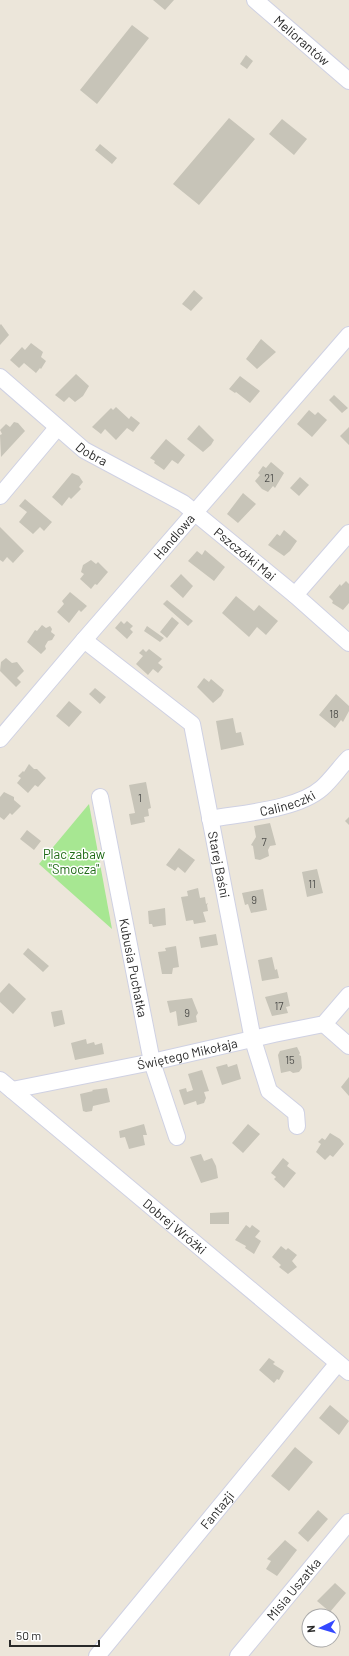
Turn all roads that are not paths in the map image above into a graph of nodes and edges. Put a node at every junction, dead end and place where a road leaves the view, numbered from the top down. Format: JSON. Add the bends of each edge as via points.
{"nodes":[{"id":1,"x":255,"y":0,"type":"edge"},
{"id":2,"x":349,"y":81,"type":"edge"},
{"id":3,"x":349,"y":335,"type":"edge"},
{"id":4,"x":0,"y":377,"type":"edge"},
{"id":5,"x":57,"y":428,"type":"junction"},
{"id":6,"x":0,"y":496,"type":"edge"},
{"id":7,"x":195,"y":513,"type":"junction"},
{"id":8,"x":349,"y":532,"type":"edge"},
{"id":9,"x":295,"y":595,"type":"junction"},
{"id":10,"x":84,"y":640,"type":"junction"},
{"id":11,"x":349,"y":642,"type":"edge"},
{"id":12,"x":0,"y":739,"type":"edge"},
{"id":13,"x":349,"y":758,"type":"edge"},
{"id":14,"x":100,"y":797,"type":"dead end"},
{"id":15,"x":210,"y":818,"type":"junction"},
{"id":16,"x":349,"y":996,"type":"edge"},
{"id":17,"x":324,"y":1024,"type":"junction"},
{"id":18,"x":253,"y":1040,"type":"junction"},
{"id":19,"x":349,"y":1046,"type":"edge"},
{"id":20,"x":152,"y":1062,"type":"junction"},
{"id":21,"x":6,"y":1085,"type":"edge"},
{"id":22,"x":297,"y":1126,"type":"dead end"},
{"id":23,"x":176,"y":1137,"type":"dead end"},
{"id":24,"x":343,"y":1368,"type":"edge"},
{"id":25,"x":349,"y":1522,"type":"edge"},
{"id":26,"x":96,"y":1656,"type":"edge"},
{"id":27,"x":238,"y":1656,"type":"edge"}],
"edges":[{"from":1,"to":2,"type":"street","name":"Meliorantów"},
{"from":3,"to":7,"type":"street","name":"Handlowa"},
{"from":4,"to":5,"type":"street","name":"Dobra"},
{"from":5,"to":6,"type":"street"},
{"from":5,"to":7,"type":"street","name":"Dobra","via":[[84,450],[175,499]]},
{"from":7,"to":9,"type":"street","name":"Pszczółki Mai"},
{"from":7,"to":10,"type":"street","name":"Handlowa"},
{"from":8,"to":9,"type":"street"},
{"from":9,"to":11,"type":"street","name":"Pszczółki Mai"},
{"from":10,"to":12,"type":"street","name":"Handlowa"},
{"from":10,"to":15,"type":"street","name":"Starej Baśni","via":[[192,724]]},
{"from":13,"to":15,"type":"street","name":"Calineczki","via":[[323,788],[294,804]]},
{"from":14,"to":20,"type":"street","name":"Kubusia Puchatka"},
{"from":15,"to":18,"type":"street","name":"Starej Baśni"},
{"from":16,"to":17,"type":"street"},
{"from":17,"to":18,"type":"street","name":"Świętego Mikołaja"},
{"from":17,"to":19,"type":"street"},
{"from":18,"to":20,"type":"street","name":"Świętego Mikołaja"},
{"from":18,"to":22,"type":"street","name":"Starej Baśni","via":[[269,1091],[296,1113]]},
{"from":20,"to":21,"type":"street","name":"Świętego Mikołaja"},
{"from":20,"to":23,"type":"street","name":"Kubusia Puchatka"},
{"from":21,"to":24,"type":"street","name":"Dobrej Wróżki"},
{"from":24,"to":26,"type":"street","name":"Fantazji"},
{"from":25,"to":27,"type":"street","name":"Misia Uszatka"}]}
